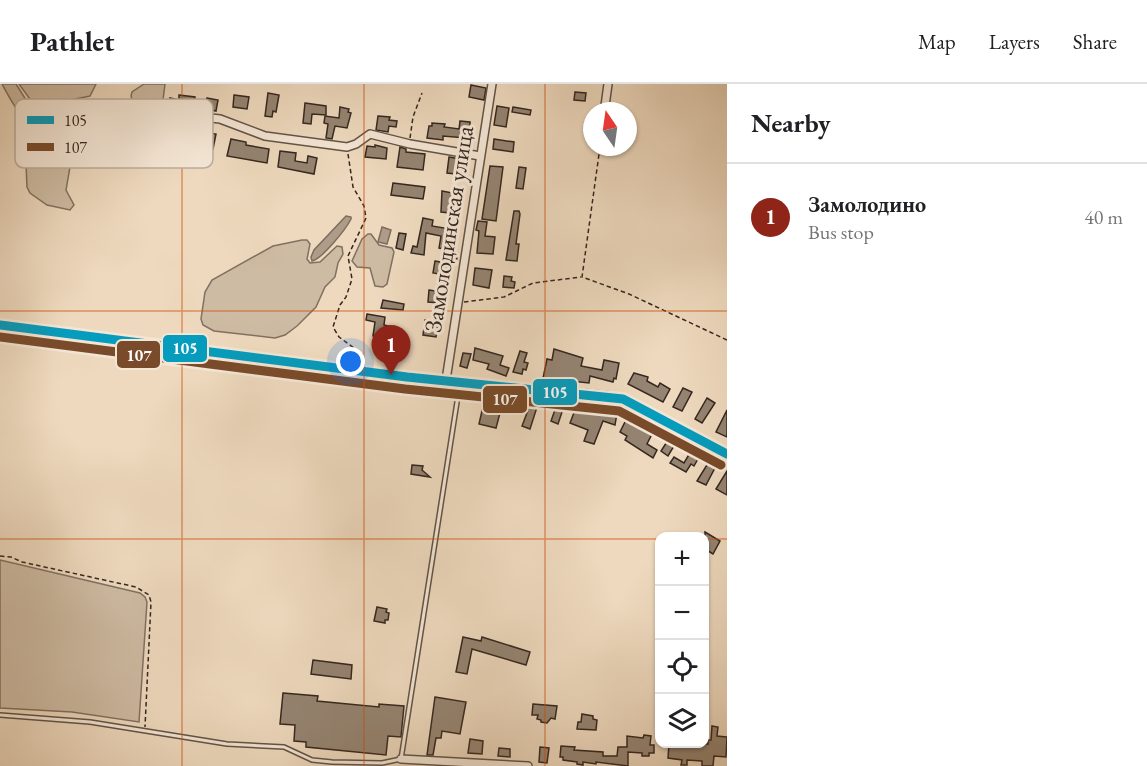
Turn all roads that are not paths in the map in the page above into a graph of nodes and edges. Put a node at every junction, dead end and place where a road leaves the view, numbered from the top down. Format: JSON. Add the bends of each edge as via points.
{"nodes":[{"id":1,"x":492,"y":84,"type":"edge"},
{"id":2,"x":608,"y":84,"type":"edge"},
{"id":3,"x":606,"y":102,"type":"edge"},
{"id":4,"x":213,"y":119,"type":"edge"},
{"id":5,"x":480,"y":156,"type":"junction"},
{"id":6,"x":0,"y":325,"type":"edge"},
{"id":7,"x":446,"y":380,"type":"junction"},
{"id":8,"x":460,"y":382,"type":"junction"},
{"id":9,"x":727,"y":454,"type":"edge"},
{"id":10,"x":0,"y":715,"type":"edge"},
{"id":11,"x":401,"y":759,"type":"junction"},
{"id":12,"x":528,"y":766,"type":"edge"}],
"edges":[{"from":1,"to":5,"type":"street","name":"Замолодинская улица"},
{"from":2,"to":3,"type":"street"},
{"from":4,"to":5,"type":"street","via":[[265,136],[347,147],[370,134]]},
{"from":5,"to":7,"type":"street","name":"Замолодинская улица"},
{"from":6,"to":7,"type":"street"},
{"from":7,"to":8,"type":"street"},
{"from":8,"to":9,"type":"street","via":[[623,399]]},
{"from":8,"to":11,"type":"lane"},
{"from":10,"to":11,"type":"lane","via":[[90,722],[227,744],[284,747],[312,760],[382,763]]},
{"from":11,"to":12,"type":"street"}]}
